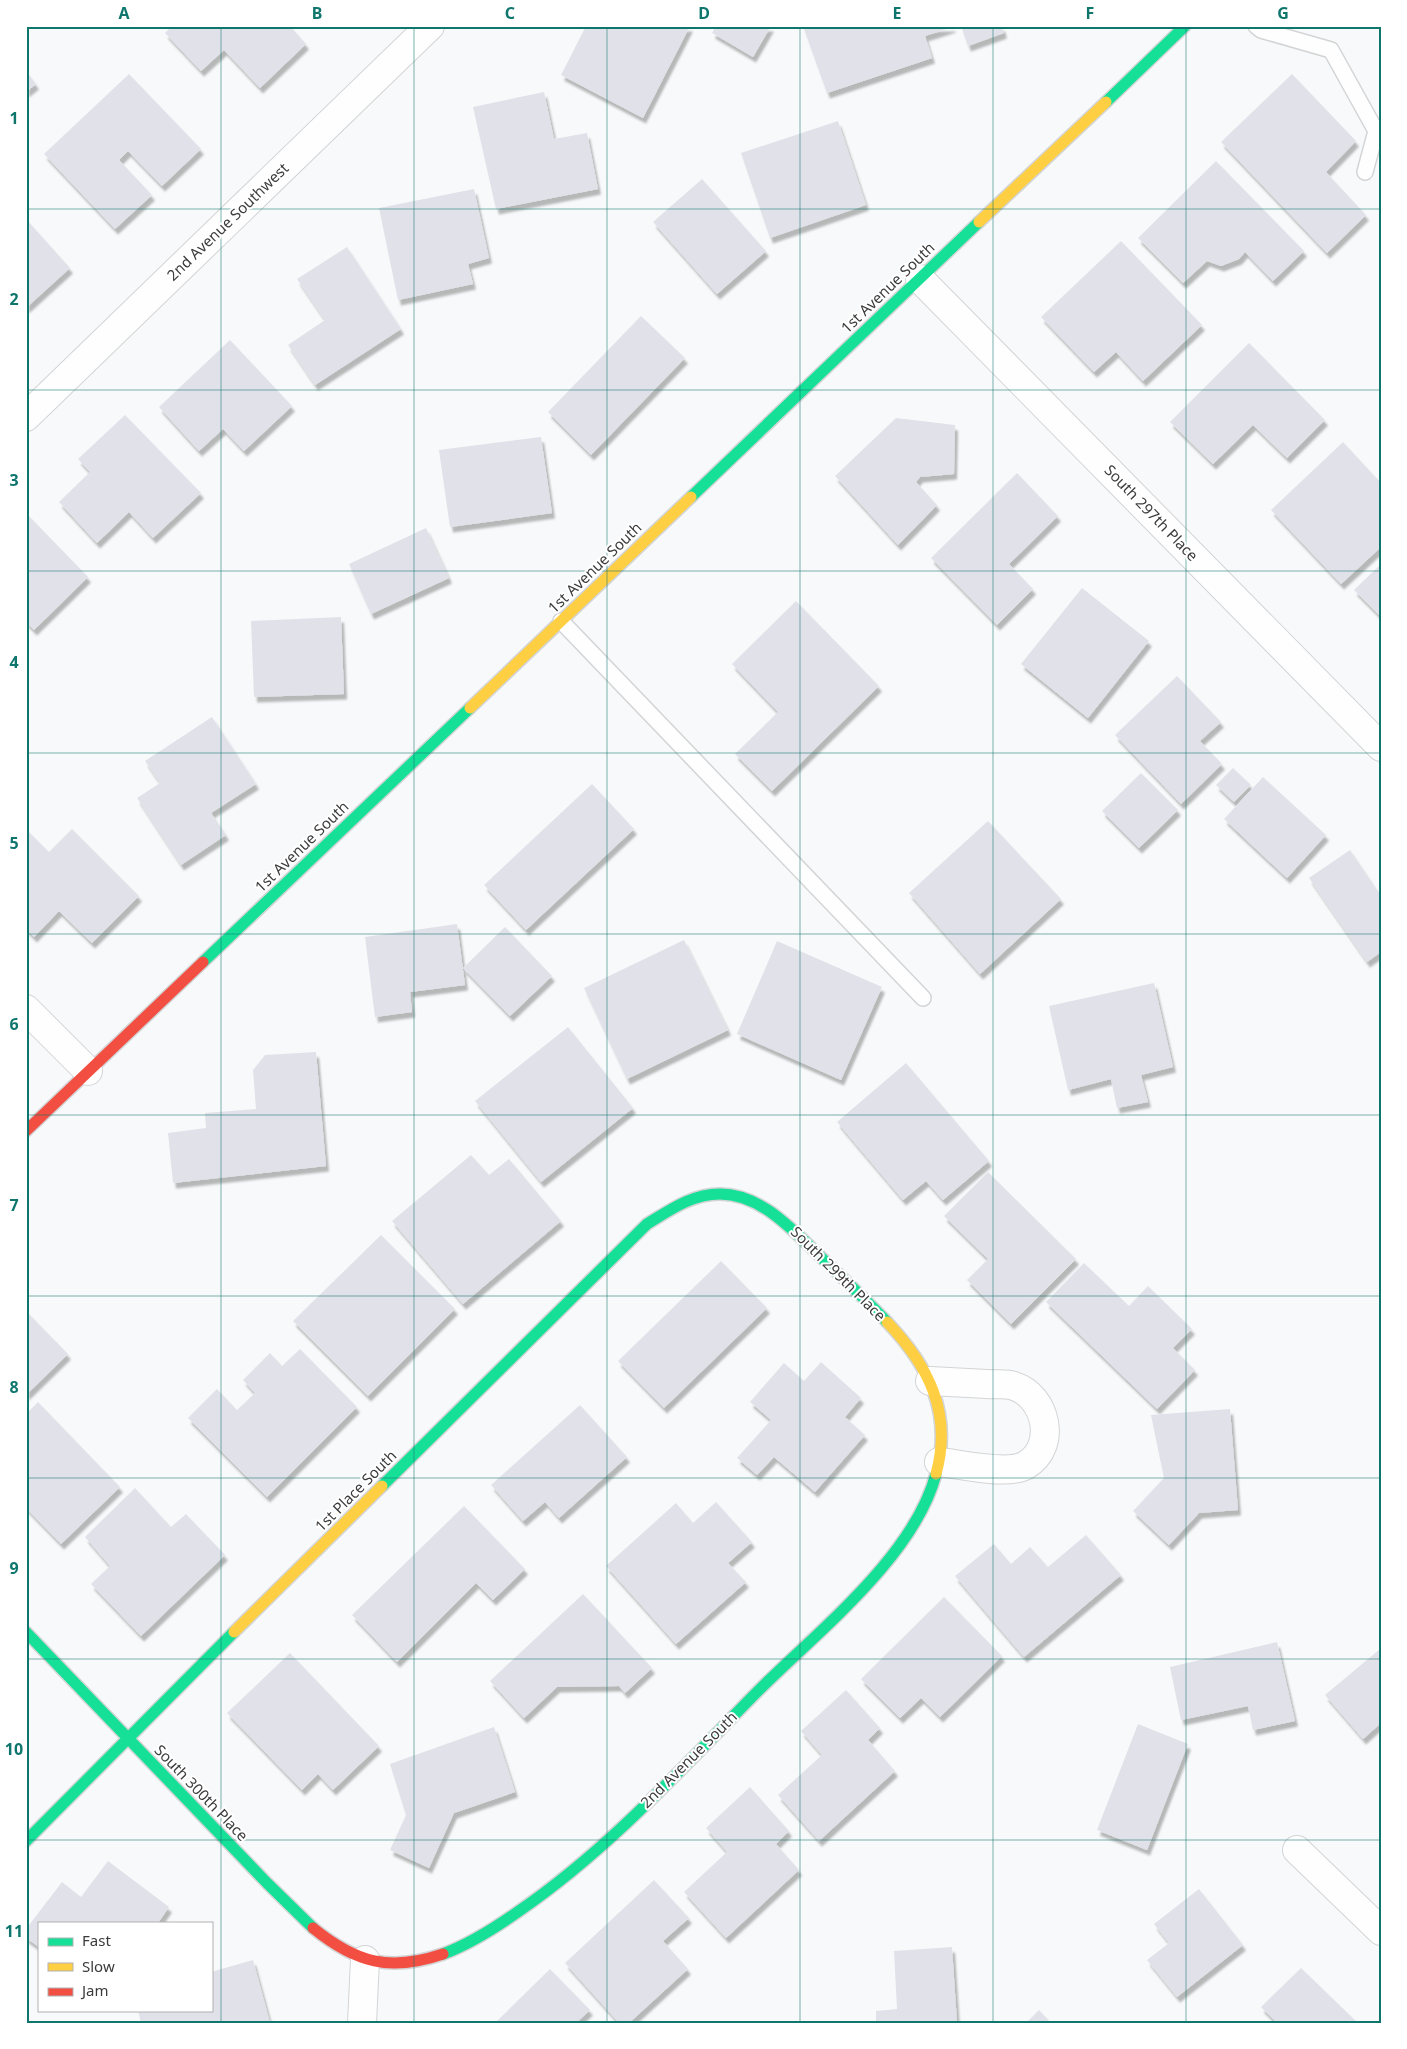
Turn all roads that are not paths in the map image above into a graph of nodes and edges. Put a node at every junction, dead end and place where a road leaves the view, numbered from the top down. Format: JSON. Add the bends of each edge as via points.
{"nodes":[{"id":1,"x":430,"y":26,"type":"edge"},
{"id":2,"x":1185,"y":26,"type":"edge"},
{"id":3,"x":1262,"y":28,"type":"edge"},
{"id":4,"x":1365,"y":172,"type":"dead end"},
{"id":5,"x":920,"y":278,"type":"junction"},
{"id":6,"x":26,"y":417,"type":"edge"},
{"id":7,"x":561,"y":621,"type":"junction"},
{"id":8,"x":1381,"y":747,"type":"edge"},
{"id":9,"x":923,"y":998,"type":"dead end"},
{"id":10,"x":26,"y":1009,"type":"edge"},
{"id":11,"x":88,"y":1071,"type":"junction"},
{"id":12,"x":26,"y":1131,"type":"edge"},
{"id":13,"x":725,"y":1193,"type":"joint"},
{"id":14,"x":930,"y":1381,"type":"junction"},
{"id":15,"x":942,"y":1434,"type":"joint"},
{"id":16,"x":939,"y":1462,"type":"junction"},
{"id":17,"x":26,"y":1632,"type":"edge"},
{"id":18,"x":127,"y":1738,"type":"junction"},
{"id":19,"x":26,"y":1841,"type":"edge"},
{"id":20,"x":1297,"y":1850,"type":"dead end"},
{"id":21,"x":1381,"y":1931,"type":"edge"},
{"id":22,"x":365,"y":1960,"type":"junction"},
{"id":23,"x":362,"y":2023,"type":"edge"}],
"edges":[{"from":1,"to":6,"type":"street","name":"2nd Avenue Southwest"},
{"from":2,"to":5,"type":"street","name":"1st Avenue South"},
{"from":3,"to":4,"type":"lane","via":[[1331,50],[1376,131]]},
{"from":5,"to":7,"type":"street","name":"1st Avenue South"},
{"from":5,"to":8,"type":"street","name":"South 297th Place"},
{"from":7,"to":9,"type":"lane"},
{"from":7,"to":11,"type":"street","name":"1st Avenue South"},
{"from":10,"to":11,"type":"street"},
{"from":11,"to":12,"type":"street","name":"1st Avenue South"},
{"from":13,"to":14,"type":"street","name":"South 299th Place","via":[[759,1203],[789,1225],[905,1342]]},
{"from":13,"to":18,"type":"street","name":"1st Place South","via":[[688,1200],[647,1224]]},
{"from":14,"to":15,"type":"street","name":"South 299th Place"},
{"from":14,"to":16,"type":"street","via":[[1013,1385],[1037,1402],[1045,1428],[1043,1443],[1026,1465],[1007,1470]]},
{"from":15,"to":16,"type":"street","name":"2nd Avenue South"},
{"from":16,"to":22,"type":"street","name":"2nd Avenue South","via":[[932,1490],[918,1518],[878,1570],[642,1806],[548,1892],[476,1938],[440,1956],[408,1962]]},
{"from":17,"to":18,"type":"street","name":"South 300th Place"},
{"from":18,"to":19,"type":"street","name":"1st Place South"},
{"from":18,"to":22,"type":"street","name":"South 300th Place","via":[[318,1932],[336,1947]]},
{"from":20,"to":21,"type":"street"},
{"from":22,"to":23,"type":"street"}]}
